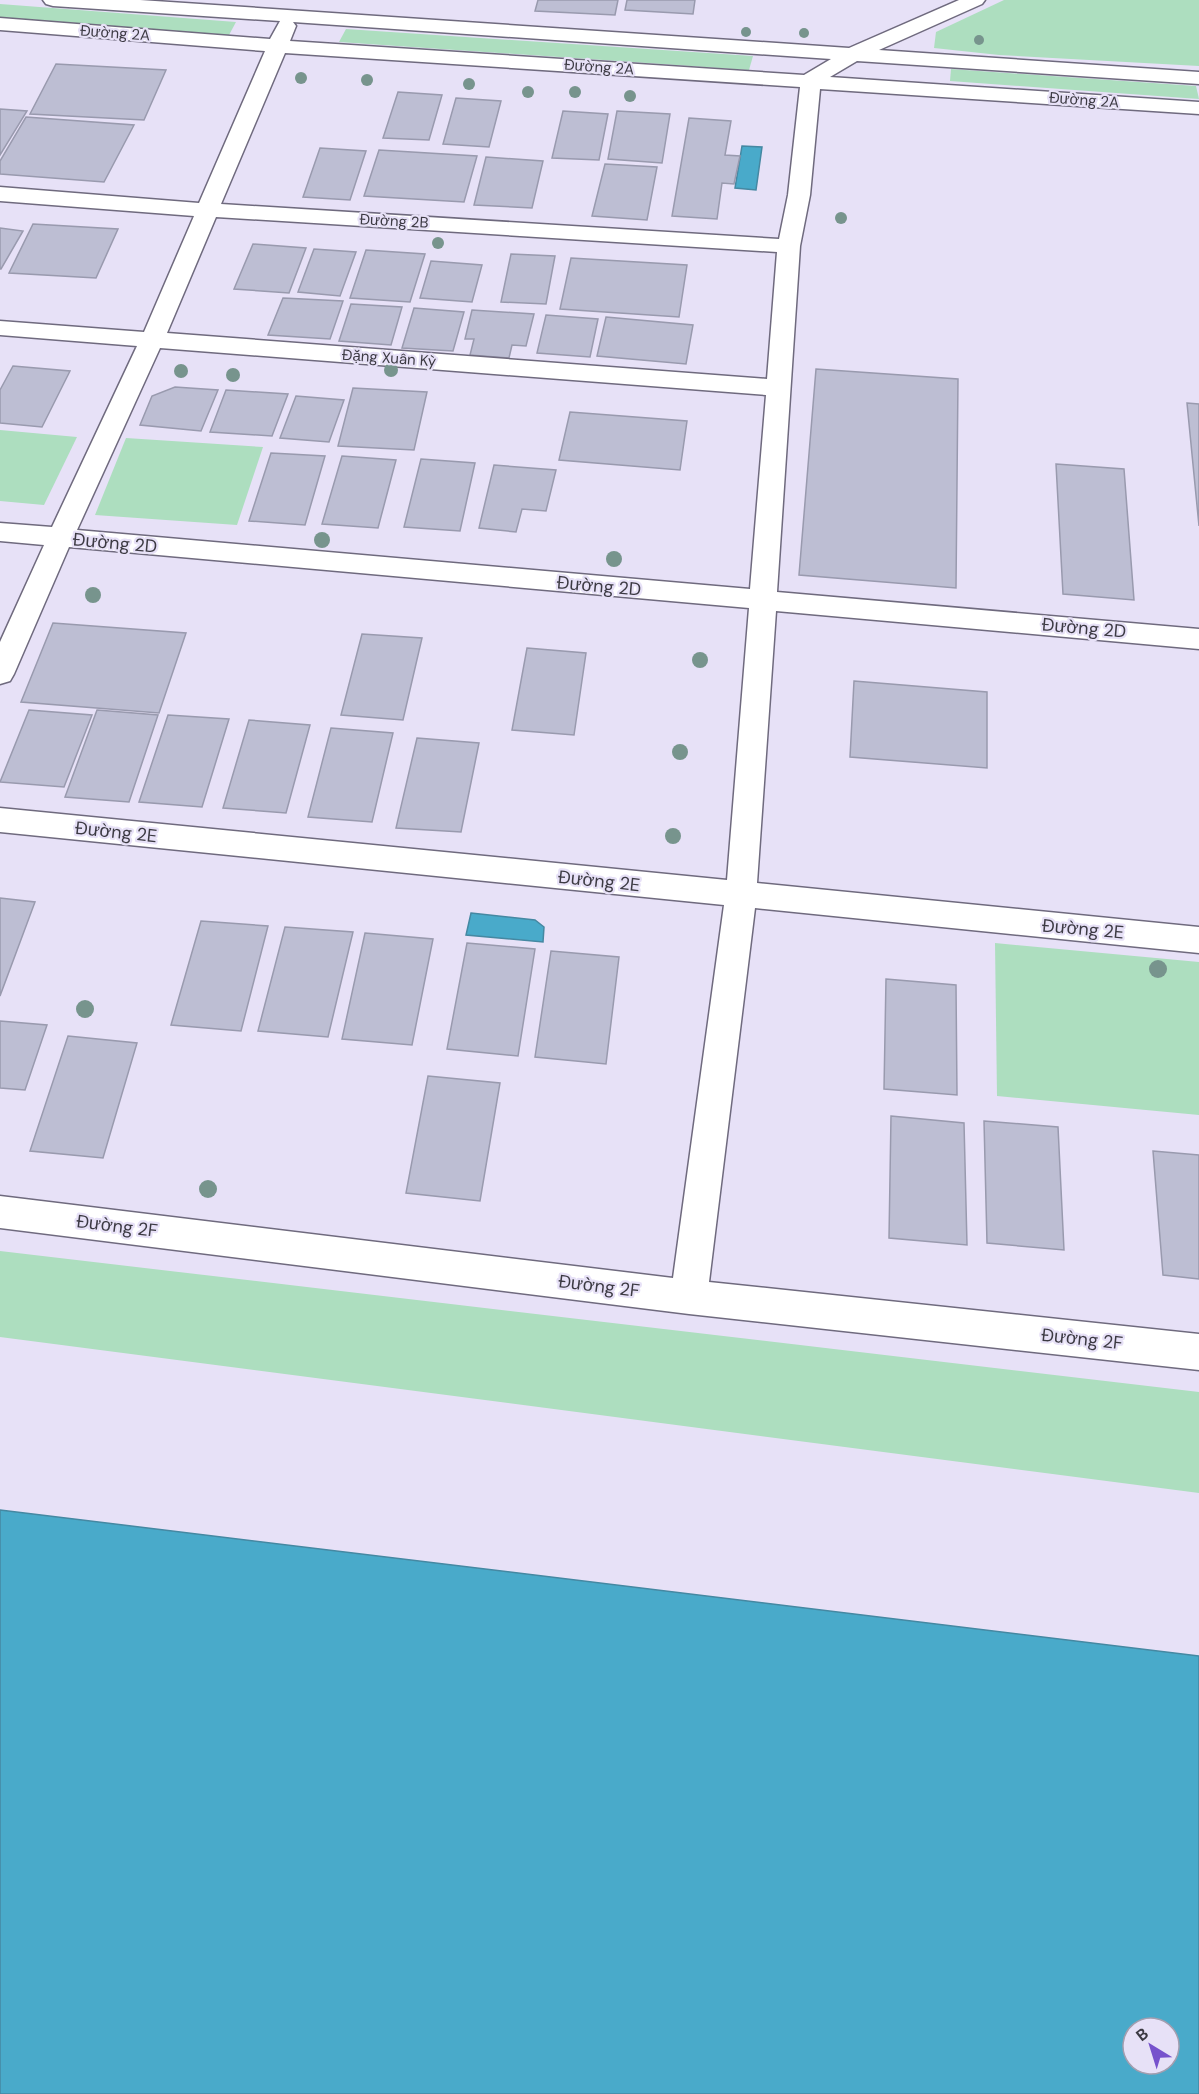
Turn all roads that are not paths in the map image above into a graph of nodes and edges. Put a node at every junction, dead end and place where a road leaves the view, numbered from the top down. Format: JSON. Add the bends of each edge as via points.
{"nodes":[{"id":1,"x":53,"y":0,"type":"edge"},
{"id":2,"x":975,"y":0,"type":"edge"},
{"id":3,"x":294,"y":9,"type":"edge"},
{"id":4,"x":0,"y":24,"type":"edge"},
{"id":5,"x":277,"y":46,"type":"junction"},
{"id":6,"x":855,"y":53,"type":"junction"},
{"id":7,"x":1199,"y":78,"type":"edge"},
{"id":8,"x":811,"y":80,"type":"junction"},
{"id":9,"x":1199,"y":108,"type":"edge"},
{"id":10,"x":0,"y":194,"type":"edge"},
{"id":11,"x":208,"y":210,"type":"junction"},
{"id":12,"x":789,"y":246,"type":"junction"},
{"id":13,"x":0,"y":328,"type":"edge"},
{"id":14,"x":152,"y":340,"type":"junction"},
{"id":15,"x":779,"y":388,"type":"junction"},
{"id":16,"x":0,"y":532,"type":"edge"},
{"id":17,"x":60,"y":538,"type":"junction"},
{"id":18,"x":763,"y":600,"type":"junction"},
{"id":19,"x":1199,"y":639,"type":"edge"},
{"id":20,"x":0,"y":674,"type":"edge"},
{"id":21,"x":0,"y":820,"type":"edge"},
{"id":22,"x":741,"y":896,"type":"junction"},
{"id":23,"x":1199,"y":940,"type":"edge"},
{"id":24,"x":0,"y":1212,"type":"edge"},
{"id":25,"x":689,"y":1297,"type":"junction"},
{"id":26,"x":1199,"y":1352,"type":"edge"}],
"edges":[{"from":1,"to":3,"type":"street","name":"Đường 2A"},
{"from":2,"to":6,"type":"street"},
{"from":3,"to":5,"type":"street"},
{"from":3,"to":6,"type":"street","name":"Đường 2A"},
{"from":4,"to":5,"type":"street","name":"Đường 2A"},
{"from":5,"to":8,"type":"street","name":"Đường 2A"},
{"from":5,"to":11,"type":"street"},
{"from":6,"to":7,"type":"street","name":"Đường 2A"},
{"from":6,"to":8,"type":"street"},
{"from":8,"to":9,"type":"street","name":"Đường 2A"},
{"from":8,"to":12,"type":"street","via":[[799,195]]},
{"from":10,"to":11,"type":"street","name":"Đường 2B"},
{"from":11,"to":12,"type":"street","name":"Đường 2B"},
{"from":11,"to":14,"type":"street"},
{"from":12,"to":15,"type":"street"},
{"from":13,"to":14,"type":"street","name":"Đặng Xuân Kỳ"},
{"from":14,"to":15,"type":"street","name":"Đặng Xuân Kỳ"},
{"from":14,"to":17,"type":"street"},
{"from":15,"to":18,"type":"street"},
{"from":16,"to":17,"type":"street","name":"Đường 2D"},
{"from":17,"to":18,"type":"street","name":"Đường 2D"},
{"from":17,"to":20,"type":"street"},
{"from":18,"to":19,"type":"street","name":"Đường 2D"},
{"from":18,"to":22,"type":"street"},
{"from":21,"to":22,"type":"street","name":"Đường 2E"},
{"from":22,"to":23,"type":"street","name":"Đường 2E"},
{"from":22,"to":25,"type":"street"},
{"from":24,"to":25,"type":"street","name":"Đường 2F"},
{"from":25,"to":26,"type":"street","name":"Đường 2F"}]}
